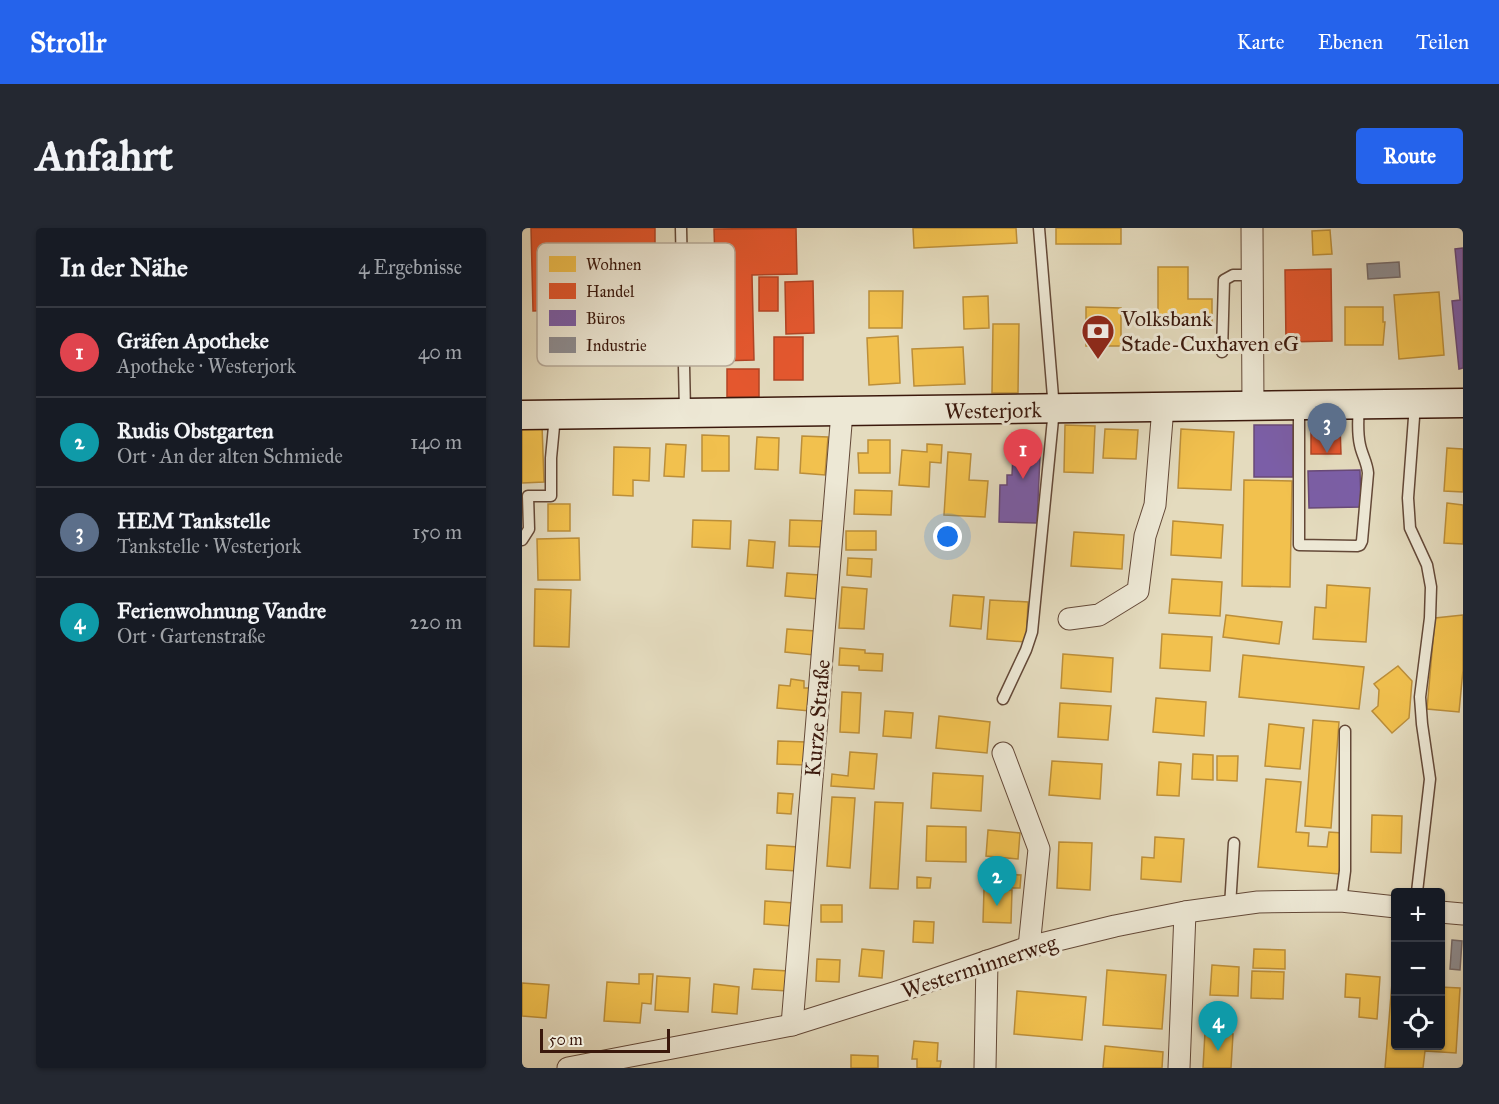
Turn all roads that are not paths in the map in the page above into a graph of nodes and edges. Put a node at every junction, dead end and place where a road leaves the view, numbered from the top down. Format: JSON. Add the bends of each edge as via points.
{"nodes":[{"id":1,"x":681,"y":228,"type":"edge"},
{"id":2,"x":1040,"y":228,"type":"edge"},
{"id":3,"x":1252,"y":228,"type":"edge"},
{"id":4,"x":681,"y":243,"type":"edge"},
{"id":5,"x":1252,"y":275,"type":"junction"},
{"id":6,"x":1222,"y":352,"type":"dead end"},
{"id":7,"x":684,"y":366,"type":"edge"},
{"id":8,"x":1463,"y":403,"type":"edge"},
{"id":9,"x":1415,"y":404,"type":"junction"},
{"id":10,"x":1299,"y":405,"type":"junction"},
{"id":11,"x":1359,"y":405,"type":"junction"},
{"id":12,"x":1253,"y":406,"type":"junction"},
{"id":13,"x":1163,"y":407,"type":"junction"},
{"id":14,"x":1054,"y":409,"type":"junction"},
{"id":15,"x":842,"y":412,"type":"junction"},
{"id":16,"x":685,"y":413,"type":"junction"},
{"id":17,"x":555,"y":415,"type":"junction"},
{"id":18,"x":522,"y":416,"type":"edge"},
{"id":19,"x":522,"y":540,"type":"edge"},
{"id":20,"x":1069,"y":619,"type":"dead end"},
{"id":21,"x":1003,"y":699,"type":"dead end"},
{"id":22,"x":1345,"y":731,"type":"dead end"},
{"id":23,"x":1003,"y":753,"type":"dead end"},
{"id":24,"x":1234,"y":843,"type":"dead end"},
{"id":25,"x":1417,"y":888,"type":"edge"},
{"id":26,"x":1341,"y":901,"type":"junction"},
{"id":27,"x":1230,"y":906,"type":"junction"},
{"id":28,"x":1391,"y":907,"type":"edge"},
{"id":29,"x":1185,"y":912,"type":"junction"},
{"id":30,"x":1445,"y":912,"type":"edge"},
{"id":31,"x":1463,"y":914,"type":"edge"},
{"id":32,"x":1029,"y":946,"type":"junction"},
{"id":33,"x":987,"y":961,"type":"junction"},
{"id":34,"x":792,"y":1025,"type":"junction"},
{"id":35,"x":568,"y":1068,"type":"edge"},
{"id":36,"x":985,"y":1068,"type":"edge"},
{"id":37,"x":1179,"y":1068,"type":"edge"}],
"edges":[{"from":1,"to":4,"type":"lane"},
{"from":2,"to":14,"type":"lane"},
{"from":3,"to":5,"type":"street"},
{"from":5,"to":6,"type":"lane","via":[[1233,275],[1224,280]]},
{"from":5,"to":12,"type":"street"},
{"from":7,"to":16,"type":"lane"},
{"from":8,"to":9,"type":"main road","name":"Westerjork"},
{"from":9,"to":11,"type":"main road","name":"Westerjork"},
{"from":9,"to":25,"type":"lane","via":[[1408,498],[1410,528],[1427,565],[1431,587],[1420,697],[1430,779]]},
{"from":10,"to":11,"type":"main road","name":"Westerjork"},
{"from":10,"to":11,"type":"lane","via":[[1299,545],[1357,546],[1362,541],[1368,473],[1358,436]]},
{"from":10,"to":12,"type":"main road","name":"Westerjork"},
{"from":12,"to":13,"type":"main road","name":"Westerjork"},
{"from":13,"to":14,"type":"main road","name":"Westerjork"},
{"from":13,"to":20,"type":"street","via":[[1155,505],[1145,536],[1138,591],[1099,615]]},
{"from":14,"to":15,"type":"main road","name":"Westerjork"},
{"from":14,"to":21,"type":"lane","via":[[1032,632]]},
{"from":15,"to":16,"type":"main road","name":"Westerjork"},
{"from":15,"to":34,"type":"street","name":"Kurze Straße"},
{"from":16,"to":17,"type":"main road","name":"Westerjork"},
{"from":17,"to":18,"type":"main road","name":"Westerjork"},
{"from":17,"to":19,"type":"lane","via":[[551,496],[528,496],[529,529]]},
{"from":22,"to":26,"type":"lane","via":[[1345,872]]},
{"from":23,"to":32,"type":"street","via":[[1039,849]]},
{"from":24,"to":27,"type":"lane"},
{"from":26,"to":27,"type":"street","name":"Westerminnerweg"},
{"from":26,"to":28,"type":"street","name":"Westerminnerweg"},
{"from":27,"to":29,"type":"street","name":"Westerminnerweg"},
{"from":29,"to":32,"type":"street","name":"Westerminnerweg"},
{"from":29,"to":37,"type":"street"},
{"from":30,"to":31,"type":"street"},
{"from":32,"to":33,"type":"street","name":"Westerminnerweg"},
{"from":33,"to":34,"type":"street","name":"Westerminnerweg"},
{"from":33,"to":36,"type":"street"},
{"from":34,"to":35,"type":"street","name":"Westerminnerweg"}]}
